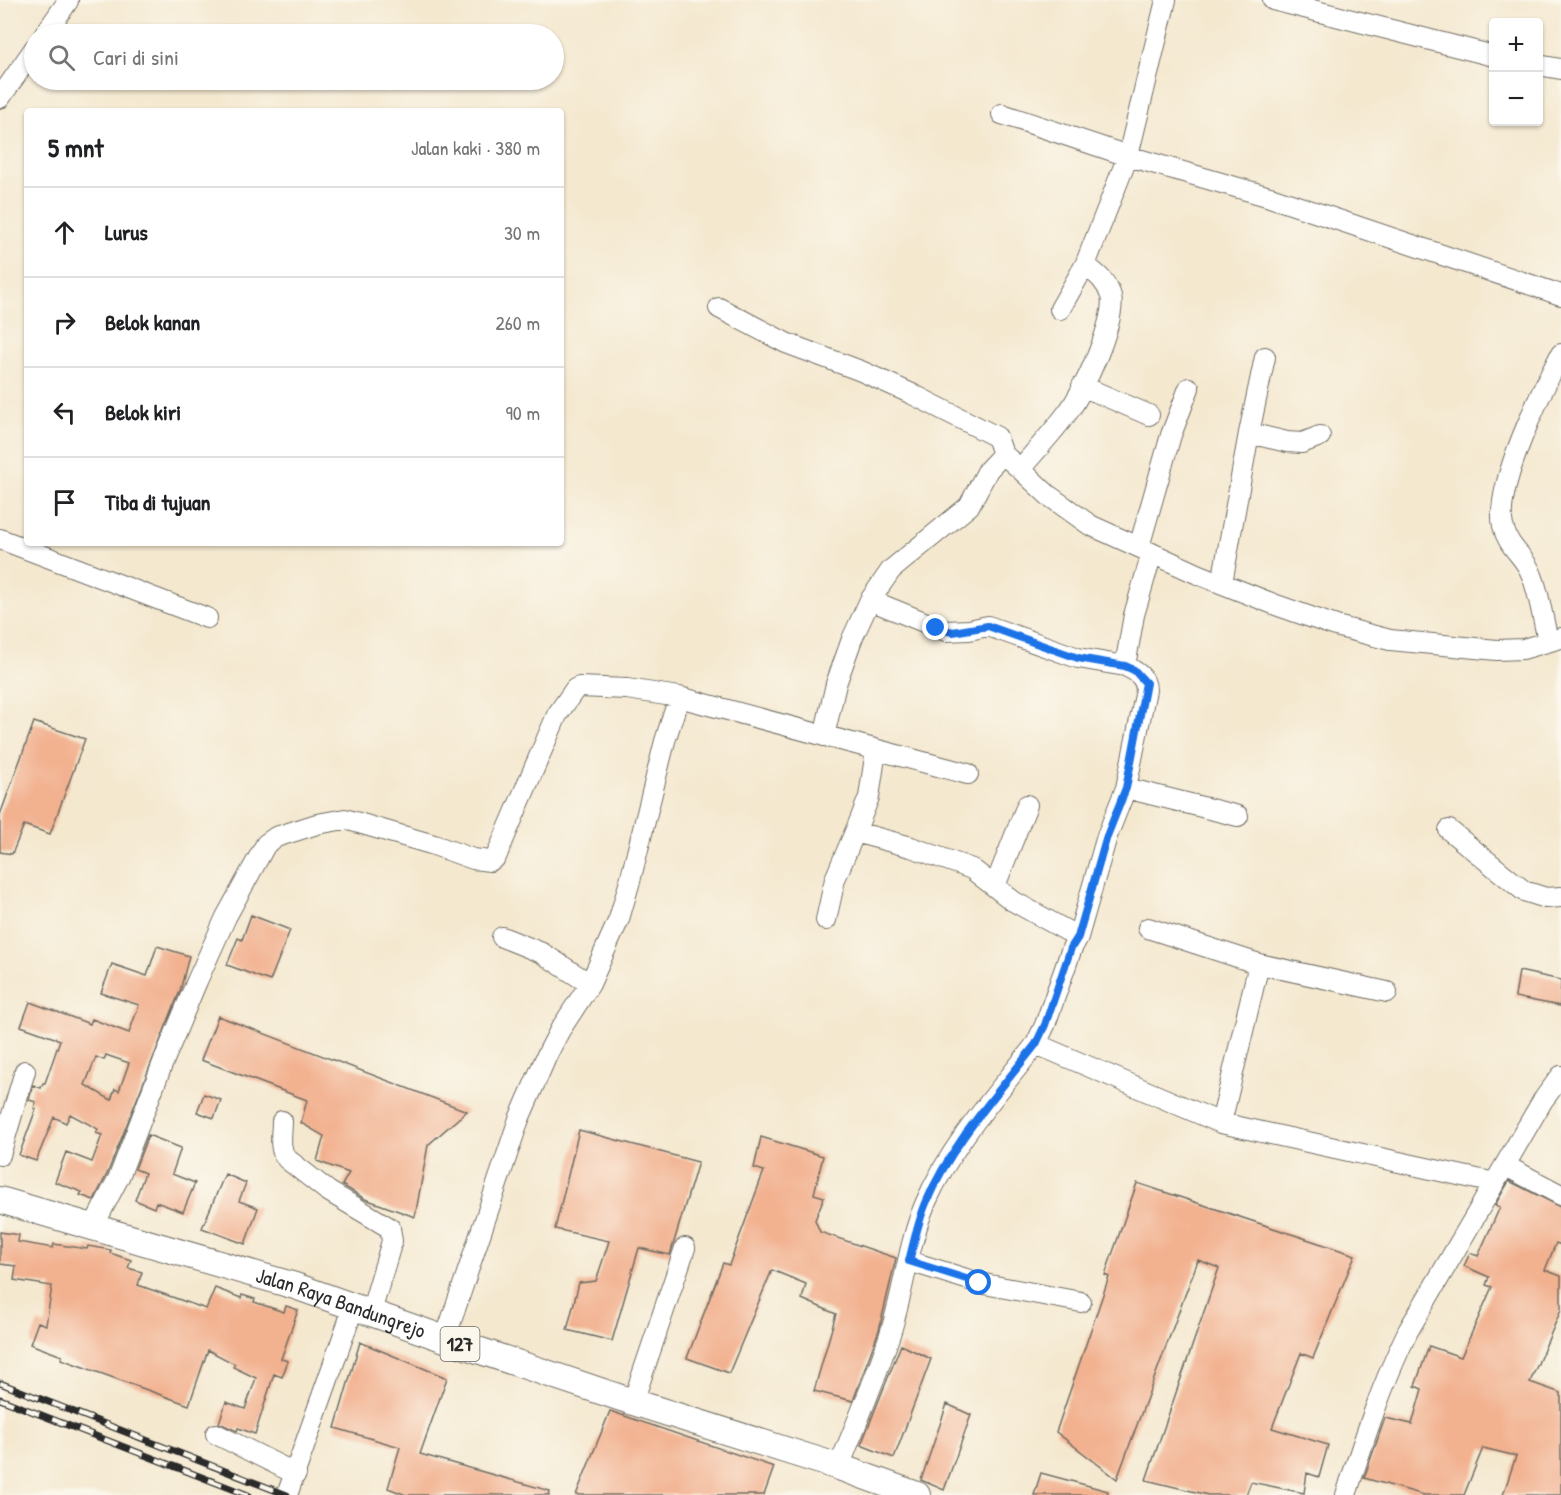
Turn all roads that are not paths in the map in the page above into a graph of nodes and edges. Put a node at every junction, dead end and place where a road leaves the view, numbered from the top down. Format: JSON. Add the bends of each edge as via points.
{"nodes":[{"id":1,"x":1166,"y":0,"type":"edge"},
{"id":2,"x":1274,"y":0,"type":"edge"},
{"id":3,"x":68,"y":1,"type":"edge"},
{"id":4,"x":52,"y":24,"type":"edge"},
{"id":5,"x":1489,"y":55,"type":"edge"},
{"id":6,"x":24,"y":63,"type":"edge"},
{"id":7,"x":1543,"y":66,"type":"edge"},
{"id":8,"x":1561,"y":69,"type":"edge"},
{"id":9,"x":0,"y":98,"type":"edge"},
{"id":10,"x":1002,"y":114,"type":"dead end"},
{"id":11,"x":1128,"y":156,"type":"junction"},
{"id":12,"x":1085,"y":265,"type":"junction"},
{"id":13,"x":1561,"y":295,"type":"edge"},
{"id":14,"x":719,"y":308,"type":"dead end"},
{"id":15,"x":1060,"y":309,"type":"dead end"},
{"id":16,"x":1561,"y":354,"type":"edge"},
{"id":17,"x":1265,"y":357,"type":"dead end"},
{"id":18,"x":1082,"y":386,"type":"junction"},
{"id":19,"x":1189,"y":388,"type":"dead end"},
{"id":20,"x":1149,"y":415,"type":"dead end"},
{"id":21,"x":1249,"y":433,"type":"junction"},
{"id":22,"x":1320,"y":436,"type":"dead end"},
{"id":23,"x":1003,"y":454,"type":"junction"},
{"id":24,"x":1020,"y":469,"type":"junction"},
{"id":25,"x":0,"y":538,"type":"edge"},
{"id":26,"x":1145,"y":550,"type":"junction"},
{"id":27,"x":1222,"y":583,"type":"junction"},
{"id":28,"x":870,"y":600,"type":"junction"},
{"id":29,"x":207,"y":618,"type":"dead end"},
{"id":30,"x":1555,"y":639,"type":"edge"},
{"id":31,"x":1125,"y":666,"type":"junction"},
{"id":32,"x":679,"y":697,"type":"junction"},
{"id":33,"x":824,"y":736,"type":"junction"},
{"id":34,"x":880,"y":752,"type":"junction"},
{"id":35,"x":968,"y":774,"type":"dead end"},
{"id":36,"x":1126,"y":788,"type":"junction"},
{"id":37,"x":1027,"y":805,"type":"dead end"},
{"id":38,"x":1238,"y":816,"type":"dead end"},
{"id":39,"x":1449,"y":830,"type":"dead end"},
{"id":40,"x":855,"y":832,"type":"junction"},
{"id":41,"x":994,"y":886,"type":"junction"},
{"id":42,"x":1561,"y":897,"type":"edge"},
{"id":43,"x":826,"y":920,"type":"dead end"},
{"id":44,"x":1148,"y":928,"type":"dead end"},
{"id":45,"x":502,"y":937,"type":"dead end"},
{"id":46,"x":1078,"y":937,"type":"junction"},
{"id":47,"x":1259,"y":964,"type":"junction"},
{"id":48,"x":590,"y":984,"type":"junction"},
{"id":49,"x":1387,"y":992,"type":"dead end"},
{"id":50,"x":1036,"y":1044,"type":"junction"},
{"id":51,"x":25,"y":1071,"type":"dead end"},
{"id":52,"x":1561,"y":1076,"type":"edge"},
{"id":53,"x":282,"y":1121,"type":"dead end"},
{"id":54,"x":1221,"y":1123,"type":"junction"},
{"id":55,"x":0,"y":1155,"type":"edge"},
{"id":56,"x":1506,"y":1166,"type":"junction"},
{"id":57,"x":1495,"y":1183,"type":"junction"},
{"id":58,"x":1561,"y":1195,"type":"edge"},
{"id":59,"x":0,"y":1200,"type":"edge"},
{"id":60,"x":93,"y":1227,"type":"junction"},
{"id":61,"x":685,"y":1248,"type":"dead end"},
{"id":62,"x":909,"y":1261,"type":"junction"},
{"id":63,"x":1081,"y":1302,"type":"dead end"},
{"id":64,"x":363,"y":1309,"type":"junction"},
{"id":65,"x":445,"y":1339,"type":"junction"},
{"id":66,"x":633,"y":1402,"type":"junction"},
{"id":67,"x":216,"y":1434,"type":"dead end"},
{"id":68,"x":839,"y":1467,"type":"junction"},
{"id":69,"x":296,"y":1474,"type":"junction"},
{"id":70,"x":287,"y":1495,"type":"edge"},
{"id":71,"x":917,"y":1495,"type":"edge"},
{"id":72,"x":1346,"y":1495,"type":"edge"}],
"edges":[{"from":1,"to":11,"type":"street"},
{"from":2,"to":5,"type":"street"},
{"from":3,"to":4,"type":"street"},
{"from":6,"to":9,"type":"street"},
{"from":7,"to":8,"type":"street"},
{"from":10,"to":11,"type":"street"},
{"from":11,"to":12,"type":"street"},
{"from":11,"to":13,"type":"street","via":[[1270,197]]},
{"from":12,"to":15,"type":"street"},
{"from":12,"to":18,"type":"street","via":[[1105,280],[1112,299],[1103,342]]},
{"from":14,"to":23,"type":"street","via":[[786,343],[861,371],[972,423],[997,437]]},
{"from":16,"to":30,"type":"street","via":[[1534,407],[1501,503],[1507,538],[1529,568]]},
{"from":17,"to":21,"type":"street"},
{"from":18,"to":20,"type":"street"},
{"from":18,"to":24,"type":"street","via":[[1070,410]]},
{"from":19,"to":26,"type":"street","via":[[1171,435]]},
{"from":21,"to":22,"type":"street","via":[[1302,443]]},
{"from":21,"to":27,"type":"street"},
{"from":23,"to":24,"type":"street"},
{"from":23,"to":28,"type":"street","via":[[988,470],[969,506],[891,570]]},
{"from":24,"to":26,"type":"street","via":[[1090,525]]},
{"from":25,"to":29,"type":"street"},
{"from":26,"to":27,"type":"street"},
{"from":26,"to":31,"type":"street"},
{"from":27,"to":30,"type":"street","via":[[1336,626],[1390,640],[1497,650],[1524,649]]},
{"from":28,"to":31,"type":"street","via":[[946,632],[988,626],[1078,658]]},
{"from":28,"to":33,"type":"street","via":[[836,684]]},
{"from":31,"to":36,"type":"street","via":[[1146,683]]},
{"from":32,"to":33,"type":"street"},
{"from":32,"to":48,"type":"street","via":[[619,919]]},
{"from":32,"to":60,"type":"street","via":[[627,689],[575,689],[557,716],[496,857],[489,861],[345,819],[317,824],[266,844],[202,970],[119,1177]]},
{"from":33,"to":34,"type":"street"},
{"from":34,"to":35,"type":"street"},
{"from":34,"to":40,"type":"street","via":[[875,757],[869,797]]},
{"from":36,"to":38,"type":"street"},
{"from":36,"to":46,"type":"street","via":[[1107,836]]},
{"from":37,"to":41,"type":"street"},
{"from":39,"to":42,"type":"street","via":[[1524,891],[1546,898]]},
{"from":40,"to":41,"type":"street","via":[[972,869]]},
{"from":40,"to":43,"type":"street","via":[[835,879]]},
{"from":41,"to":46,"type":"street"},
{"from":44,"to":47,"type":"street"},
{"from":45,"to":48,"type":"street","via":[[542,953]]},
{"from":46,"to":50,"type":"street"},
{"from":47,"to":49,"type":"street"},
{"from":47,"to":54,"type":"street"},
{"from":48,"to":65,"type":"street","via":[[560,1030],[523,1109]]},
{"from":50,"to":54,"type":"street"},
{"from":50,"to":62,"type":"street","via":[[938,1178],[925,1204]]},
{"from":51,"to":55,"type":"street"},
{"from":52,"to":56,"type":"street"},
{"from":53,"to":64,"type":"street","via":[[281,1148],[287,1159],[328,1191],[390,1228],[392,1242]]},
{"from":54,"to":57,"type":"street"},
{"from":56,"to":57,"type":"street"},
{"from":56,"to":58,"type":"street"},
{"from":57,"to":72,"type":"street","via":[[1423,1303],[1390,1368]]},
{"from":59,"to":60,"type":"main road","name":"Jalan Raya Bandungrejo","number":"127"},
{"from":60,"to":64,"type":"main road","name":"Jalan Raya Bandungrejo","number":"127"},
{"from":61,"to":66,"type":"street"},
{"from":62,"to":63,"type":"street","via":[[979,1283]]},
{"from":62,"to":68,"type":"street","via":[[884,1353]]},
{"from":64,"to":65,"type":"main road","name":"Jalan Raya Bandungrejo","number":"127"},
{"from":64,"to":69,"type":"street","via":[[318,1403]]},
{"from":65,"to":66,"type":"main road","name":"Jalan Raya Bandungrejo","number":"127"},
{"from":66,"to":68,"type":"main road","name":"Jalan Raya Bandungrejo","number":"127"},
{"from":67,"to":69,"type":"street"},
{"from":68,"to":71,"type":"main road","name":"Jalan Raya Bandungrejo","number":"127"},
{"from":69,"to":70,"type":"street"}]}
